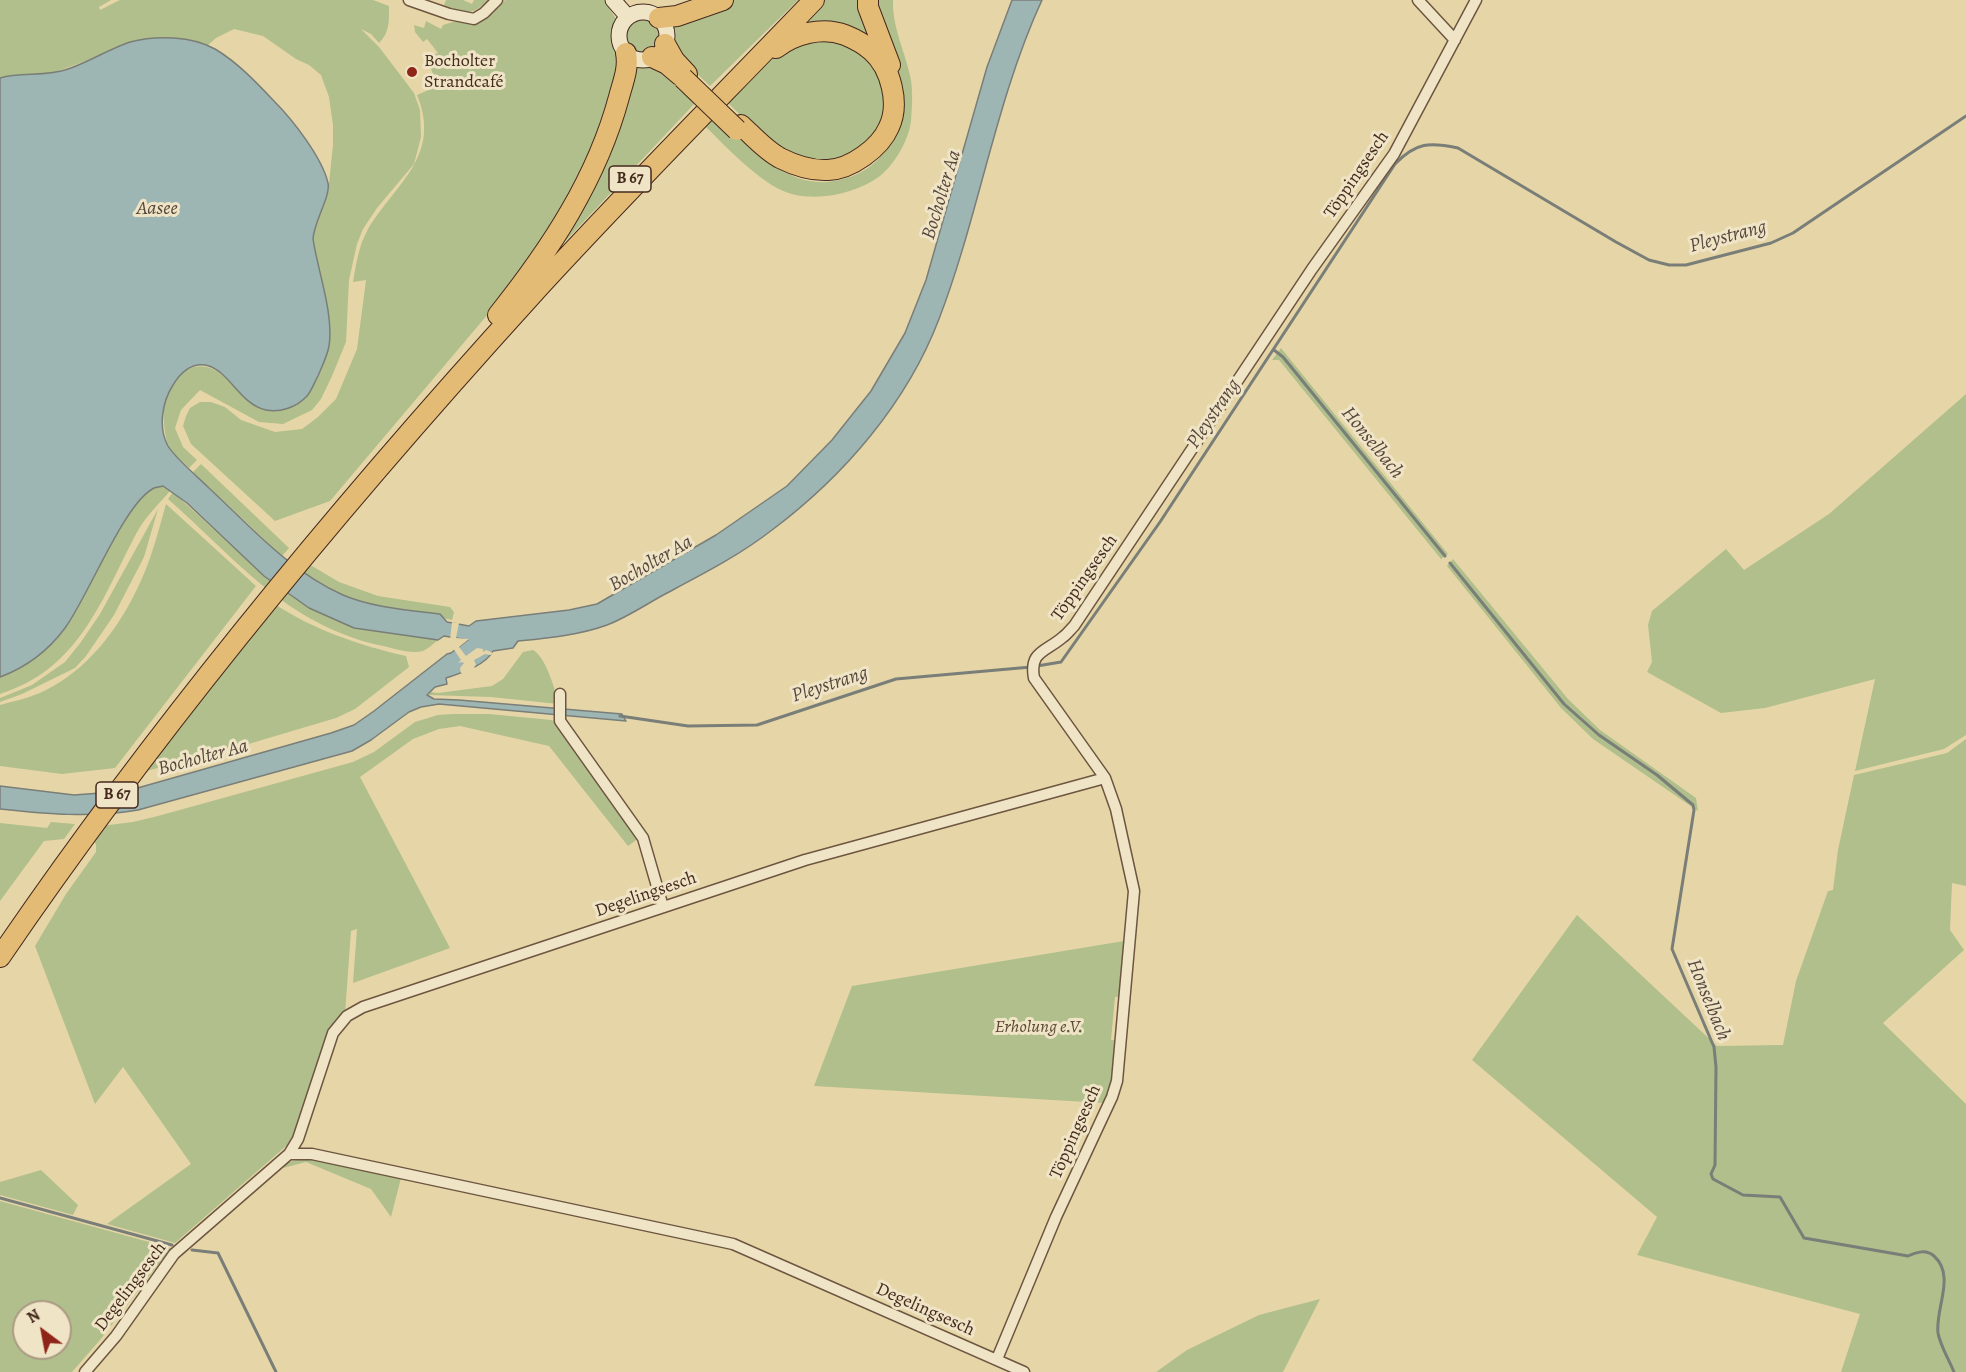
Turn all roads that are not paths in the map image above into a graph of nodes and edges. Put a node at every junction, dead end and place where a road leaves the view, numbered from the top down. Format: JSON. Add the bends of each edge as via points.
{"nodes":[{"id":1,"x":409,"y":0,"type":"edge"},
{"id":2,"x":497,"y":0,"type":"edge"},
{"id":3,"x":613,"y":0,"type":"edge"},
{"id":4,"x":723,"y":0,"type":"edge"},
{"id":5,"x":804,"y":0,"type":"edge"},
{"id":6,"x":814,"y":0,"type":"edge"},
{"id":7,"x":868,"y":0,"type":"edge"},
{"id":8,"x":1419,"y":0,"type":"edge"},
{"id":9,"x":1476,"y":0,"type":"edge"},
{"id":10,"x":628,"y":17,"type":"junction"},
{"id":11,"x":659,"y":18,"type":"junction"},
{"id":12,"x":1455,"y":40,"type":"junction"},
{"id":13,"x":659,"y":51,"type":"junction"},
{"id":14,"x":626,"y":53,"type":"junction"},
{"id":15,"x":722,"y":94,"type":"junction"},
{"id":16,"x":739,"y":127,"type":"junction"},
{"id":17,"x":460,"y":363,"type":"junction"},
{"id":18,"x":338,"y":508,"type":"junction"},
{"id":19,"x":561,"y":699,"type":"dead end"},
{"id":20,"x":1105,"y":778,"type":"junction"},
{"id":21,"x":60,"y":864,"type":"junction"},
{"id":22,"x":663,"y":907,"type":"junction"},
{"id":23,"x":0,"y":941,"type":"edge"},
{"id":24,"x":0,"y":957,"type":"edge"},
{"id":25,"x":289,"y":1154,"type":"junction"},
{"id":26,"x":998,"y":1359,"type":"junction"},
{"id":27,"x":85,"y":1372,"type":"edge"},
{"id":28,"x":1024,"y":1372,"type":"edge"}],
"edges":[{"from":1,"to":2,"type":"street","via":[[474,19]]},
{"from":3,"to":10,"type":"main road"},
{"from":4,"to":11,"type":"highway"},
{"from":5,"to":17,"type":"highway","number":"B 67","via":[[654,153]]},
{"from":6,"to":15,"type":"highway","number":"B 67"},
{"from":7,"to":16,"type":"highway","number":"B 67","via":[[898,92],[894,128],[886,145],[872,159],[837,176],[816,177],[776,162],[757,149]]},
{"from":8,"to":12,"type":"street"},
{"from":9,"to":12,"type":"street","name":"Töppingsesch"},
{"from":10,"to":11,"type":"main road","via":[[640,12]]},
{"from":10,"to":14,"type":"main road","via":[[620,30],[621,46]]},
{"from":11,"to":13,"type":"main road","via":[[666,30]]},
{"from":12,"to":20,"type":"street","name":"Töppingsesch","via":[[1394,154],[1305,279],[1074,626],[1036,656],[1034,678]]},
{"from":13,"to":14,"type":"main road","via":[[638,59]]},
{"from":13,"to":16,"type":"highway","number":"B 67","bridge":true,"via":[[667,64]]},
{"from":14,"to":17,"type":"highway","number":"B 67","via":[[627,66],[612,122],[575,205],[536,267]]},
{"from":15,"to":16,"type":"highway","number":"B 67","via":[[782,43],[801,34],[821,32],[839,33],[873,51],[890,81],[894,103],[890,126],[879,143],[863,157],[831,170],[816,170],[778,157]]},
{"from":15,"to":18,"type":"highway","number":"B 67"},
{"from":17,"to":18,"type":"highway","number":"B 67"},
{"from":18,"to":21,"type":"highway","number":"B 67","via":[[231,640]]},
{"from":19,"to":22,"type":"street","via":[[560,719],[643,838]]},
{"from":20,"to":22,"type":"street","name":"Degelingsesch","via":[[805,860]]},
{"from":20,"to":26,"type":"street","name":"Töppingsesch","via":[[1116,808],[1134,891],[1116,1081]]},
{"from":21,"to":23,"type":"highway","number":"B 67"},
{"from":21,"to":24,"type":"highway","number":"B 67"},
{"from":22,"to":25,"type":"street","name":"Degelingsesch","via":[[363,1007],[347,1016],[333,1033],[298,1139]]},
{"from":25,"to":26,"type":"street","name":"Degelingsesch","via":[[312,1154],[733,1244]]},
{"from":25,"to":27,"type":"street","name":"Degelingsesch","via":[[174,1254],[116,1336]]},
{"from":26,"to":28,"type":"street","name":"Degelingsesch"}]}
